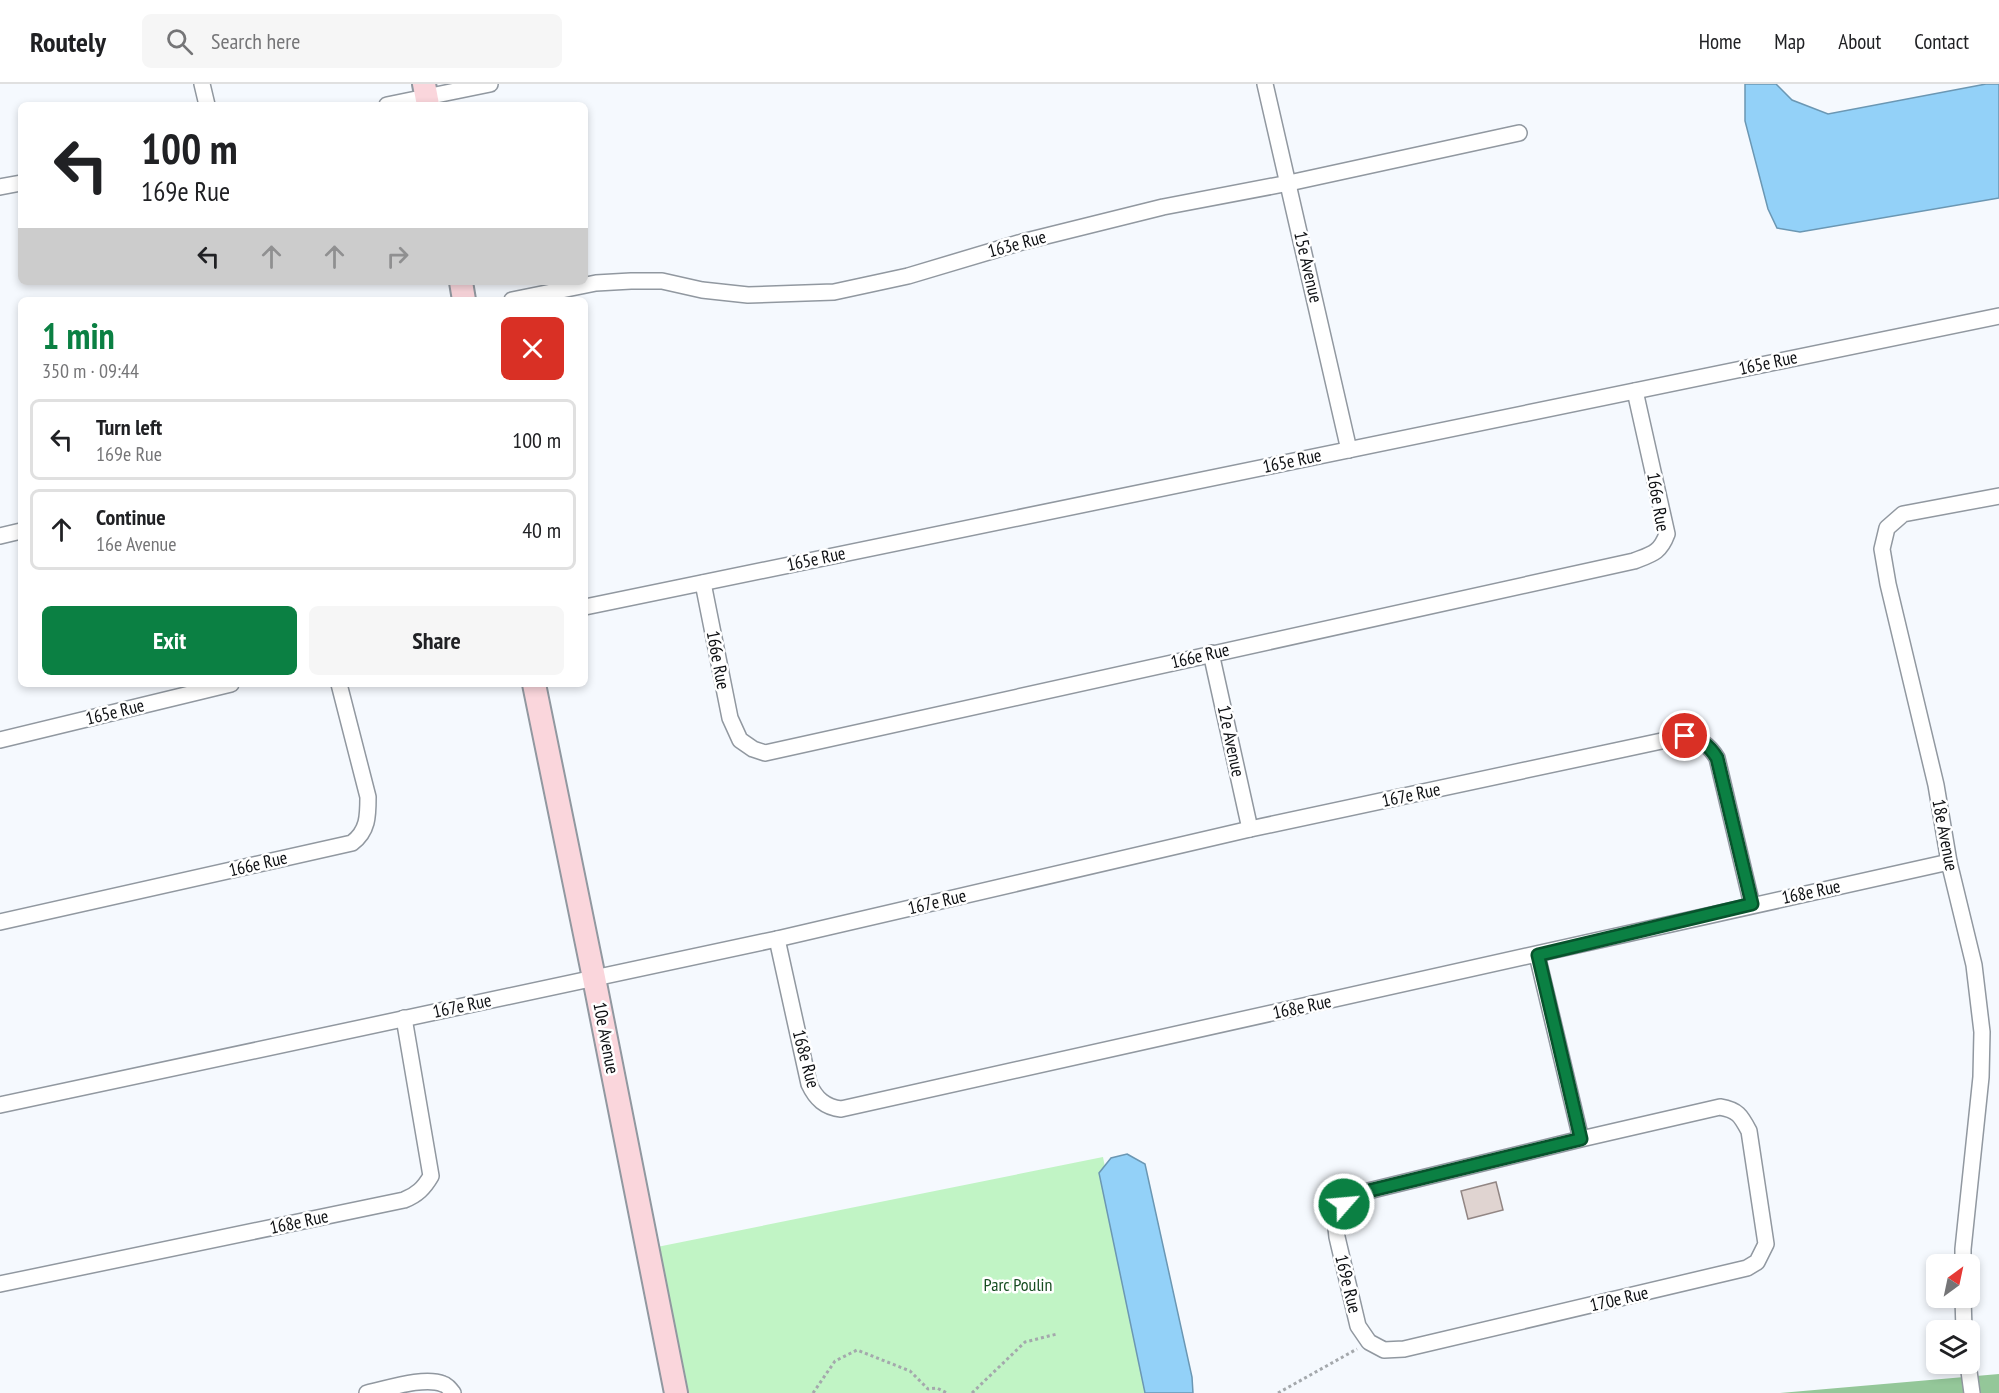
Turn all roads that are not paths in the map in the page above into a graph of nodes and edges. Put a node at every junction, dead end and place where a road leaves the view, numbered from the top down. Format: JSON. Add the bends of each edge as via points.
{"nodes":[{"id":1,"x":202,"y":84,"type":"edge"},
{"id":2,"x":490,"y":84,"type":"edge"},
{"id":3,"x":1265,"y":84,"type":"edge"},
{"id":4,"x":426,"y":95,"type":"edge"},
{"id":5,"x":206,"y":102,"type":"edge"},
{"id":6,"x":399,"y":102,"type":"edge"},
{"id":7,"x":1519,"y":133,"type":"dead end"},
{"id":8,"x":1288,"y":183,"type":"junction"},
{"id":9,"x":18,"y":184,"type":"edge"},
{"id":10,"x":0,"y":187,"type":"edge"},
{"id":11,"x":586,"y":285,"type":"edge"},
{"id":12,"x":588,"y":285,"type":"edge"},
{"id":13,"x":527,"y":297,"type":"edge"},
{"id":14,"x":1999,"y":316,"type":"edge"},
{"id":15,"x":1635,"y":391,"type":"junction"},
{"id":16,"x":1349,"y":450,"type":"junction"},
{"id":17,"x":1999,"y":496,"type":"edge"},
{"id":18,"x":18,"y":532,"type":"edge"},
{"id":19,"x":0,"y":536,"type":"edge"},
{"id":20,"x":703,"y":583,"type":"junction"},
{"id":21,"x":588,"y":606,"type":"edge"},
{"id":22,"x":1211,"y":653,"type":"junction"},
{"id":23,"x":219,"y":687,"type":"edge"},
{"id":24,"x":340,"y":687,"type":"edge"},
{"id":25,"x":535,"y":687,"type":"edge"},
{"id":26,"x":0,"y":740,"type":"edge"},
{"id":27,"x":1250,"y":829,"type":"junction"},
{"id":28,"x":1949,"y":862,"type":"junction"},
{"id":29,"x":1752,"y":904,"type":"junction"},
{"id":30,"x":0,"y":922,"type":"edge"},
{"id":31,"x":777,"y":939,"type":"junction"},
{"id":32,"x":1538,"y":955,"type":"junction"},
{"id":33,"x":594,"y":978,"type":"junction"},
{"id":34,"x":404,"y":1018,"type":"junction"},
{"id":35,"x":0,"y":1104,"type":"edge"},
{"id":36,"x":1749,"y":1131,"type":"joint"},
{"id":37,"x":1581,"y":1139,"type":"junction"},
{"id":38,"x":1963,"y":1254,"type":"edge"},
{"id":39,"x":0,"y":1284,"type":"edge"},
{"id":40,"x":1358,"y":1326,"type":"joint"},
{"id":41,"x":1969,"y":1374,"type":"edge"},
{"id":42,"x":367,"y":1393,"type":"edge"},
{"id":43,"x":453,"y":1393,"type":"edge"},
{"id":44,"x":676,"y":1393,"type":"edge"},
{"id":45,"x":1972,"y":1393,"type":"edge"}],
"edges":[{"from":1,"to":5,"type":"street"},
{"from":2,"to":4,"type":"street"},
{"from":3,"to":8,"type":"street","name":"15e Avenue"},
{"from":4,"to":6,"type":"street"},
{"from":7,"to":8,"type":"street","name":"163e Rue"},
{"from":8,"to":12,"type":"street","name":"163e Rue","via":[[1152,210],[834,292],[748,295],[702,291],[662,281]]},
{"from":8,"to":16,"type":"street","name":"15e Avenue"},
{"from":9,"to":10,"type":"street"},
{"from":11,"to":13,"type":"street","name":"163e Rue"},
{"from":14,"to":15,"type":"street","name":"165e Rue"},
{"from":15,"to":16,"type":"street","name":"165e Rue"},
{"from":15,"to":22,"type":"street","name":"166e Rue","via":[[1667,534],[1662,547],[1653,554]]},
{"from":16,"to":20,"type":"street","name":"165e Rue"},
{"from":17,"to":28,"type":"street","name":"18e Avenue","via":[[1903,514],[1887,528],[1882,549],[1936,786]]},
{"from":18,"to":19,"type":"street"},
{"from":20,"to":21,"type":"street","name":"165e Rue"},
{"from":20,"to":22,"type":"street","name":"166e Rue","via":[[730,718],[740,740],[765,753]]},
{"from":22,"to":27,"type":"street","name":"12e Avenue"},
{"from":23,"to":26,"type":"street","name":"165e Rue"},
{"from":24,"to":30,"type":"street","name":"166e Rue","via":[[368,797],[365,829],[352,843]]},
{"from":25,"to":33,"type":"street","name":"10e Avenue"},
{"from":27,"to":29,"type":"street","name":"167e Rue","via":[[1685,736],[1697,738],[1717,758]]},
{"from":27,"to":31,"type":"street","name":"167e Rue"},
{"from":28,"to":29,"type":"street","name":"168e Rue"},
{"from":28,"to":38,"type":"street","name":"18e Avenue","via":[[1974,965],[1982,1032]]},
{"from":29,"to":32,"type":"street","name":"168e Rue"},
{"from":31,"to":32,"type":"street","name":"168e Rue","via":[[809,1084],[821,1102],[841,1109]]},
{"from":31,"to":33,"type":"street","name":"167e Rue"},
{"from":32,"to":37,"type":"street"},
{"from":33,"to":34,"type":"street","name":"167e Rue"},
{"from":33,"to":44,"type":"street","name":"10e Avenue"},
{"from":34,"to":35,"type":"street","name":"167e Rue"},
{"from":34,"to":39,"type":"street","name":"168e Rue","via":[[431,1176],[425,1188],[414,1196]]},
{"from":36,"to":37,"type":"street","name":"169e Rue","via":[[1732,1109],[1720,1107]]},
{"from":36,"to":40,"type":"street","name":"170e Rue","via":[[1766,1244],[1757,1262],[1747,1268],[1404,1349],[1384,1350],[1369,1342]]},
{"from":37,"to":40,"type":"street","name":"169e Rue","via":[[1360,1193],[1344,1204],[1335,1219],[1336,1228]]},
{"from":41,"to":45,"type":"street"},
{"from":42,"to":43,"type":"street","via":[[435,1382],[446,1384]]}]}
